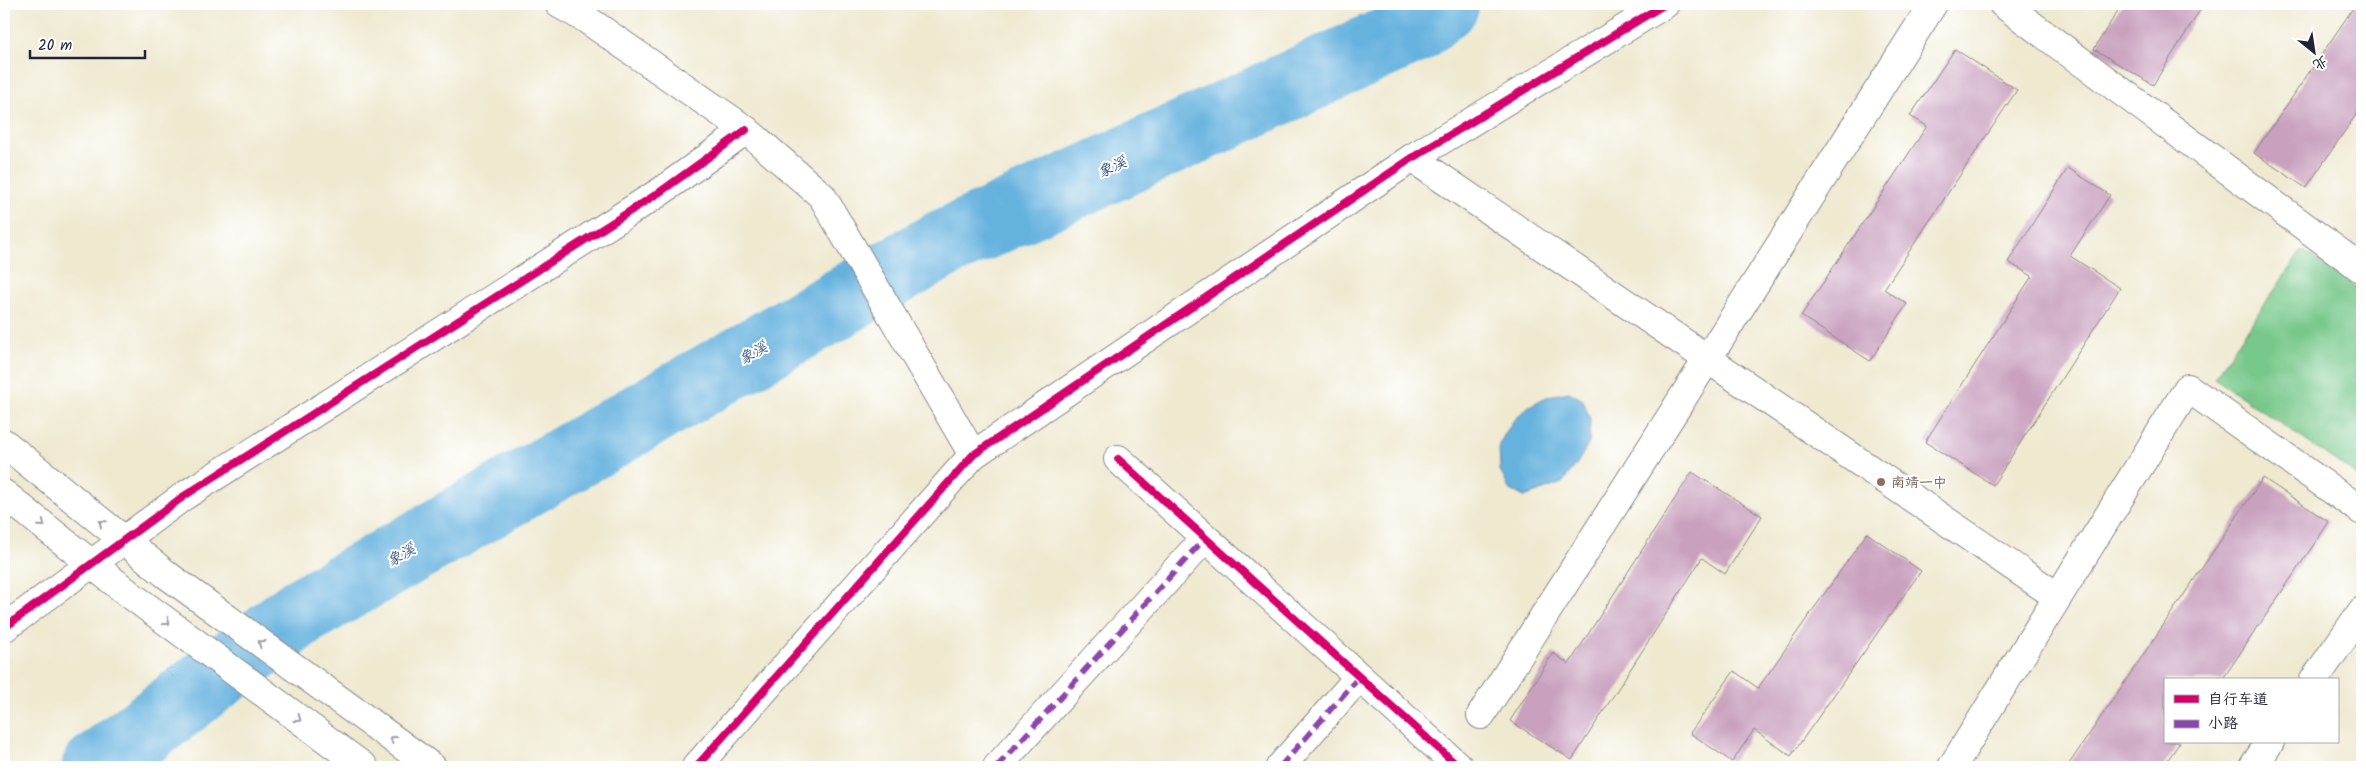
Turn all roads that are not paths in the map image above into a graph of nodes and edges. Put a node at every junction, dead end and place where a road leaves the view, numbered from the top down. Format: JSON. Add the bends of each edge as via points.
{"nodes":[{"id":1,"x":560,"y":4,"type":"edge"},
{"id":2,"x":1665,"y":4,"type":"edge"},
{"id":3,"x":1933,"y":4,"type":"edge"},
{"id":4,"x":2003,"y":4,"type":"edge"},
{"id":5,"x":746,"y":130,"type":"junction"},
{"id":6,"x":1412,"y":158,"type":"junction"},
{"id":7,"x":2362,"y":269,"type":"edge"},
{"id":8,"x":1707,"y":358,"type":"junction"},
{"id":9,"x":4,"y":443,"type":"edge"},
{"id":10,"x":972,"y":455,"type":"junction"},
{"id":11,"x":1118,"y":459,"type":"dead end"},
{"id":12,"x":4,"y":494,"type":"edge"},
{"id":13,"x":2362,"y":511,"type":"edge"},
{"id":14,"x":1205,"y":538,"type":"junction"},
{"id":15,"x":123,"y":540,"type":"junction"},
{"id":16,"x":90,"y":563,"type":"junction"},
{"id":17,"x":2058,"y":597,"type":"junction"},
{"id":18,"x":2361,"y":614,"type":"edge"},
{"id":19,"x":4,"y":628,"type":"edge"},
{"id":20,"x":1359,"y":677,"type":"junction"},
{"id":21,"x":2315,"y":678,"type":"edge"},
{"id":22,"x":1481,"y":715,"type":"dead end"},
{"id":23,"x":2269,"y":744,"type":"edge"},
{"id":24,"x":364,"y":767,"type":"edge"},
{"id":25,"x":432,"y":767,"type":"edge"},
{"id":26,"x":696,"y":767,"type":"edge"},
{"id":27,"x":997,"y":767,"type":"edge"},
{"id":28,"x":1280,"y":767,"type":"edge"},
{"id":29,"x":1459,"y":767,"type":"edge"},
{"id":30,"x":1952,"y":767,"type":"edge"},
{"id":31,"x":2253,"y":767,"type":"edge"}],
"edges":[{"from":1,"to":5,"type":"street"},
{"from":2,"to":6,"type":"street"},
{"from":3,"to":8,"type":"street"},
{"from":4,"to":7,"type":"street"},
{"from":5,"to":10,"type":"street","via":[[822,196]]},
{"from":5,"to":15,"type":"street","via":[[660,192],[184,496]]},
{"from":6,"to":8,"type":"street"},
{"from":6,"to":10,"type":"street"},
{"from":8,"to":17,"type":"street"},
{"from":8,"to":22,"type":"street"},
{"from":15,"to":9,"type":"street","one_way":true},
{"from":10,"to":26,"type":"street"},
{"from":11,"to":14,"type":"street"},
{"from":12,"to":16,"type":"street","one_way":true},
{"from":13,"to":17,"type":"street","via":[[2188,388]]},
{"from":14,"to":20,"type":"street"},
{"from":14,"to":27,"type":"street"},
{"from":15,"to":16,"type":"street"},
{"from":25,"to":15,"type":"street","one_way":true,"via":[[167,576]]},
{"from":16,"to":19,"type":"street"},
{"from":16,"to":24,"type":"street","one_way":true},
{"from":17,"to":30,"type":"street"},
{"from":18,"to":21,"type":"street"},
{"from":20,"to":28,"type":"street"},
{"from":20,"to":29,"type":"street"},
{"from":23,"to":31,"type":"street"}]}
